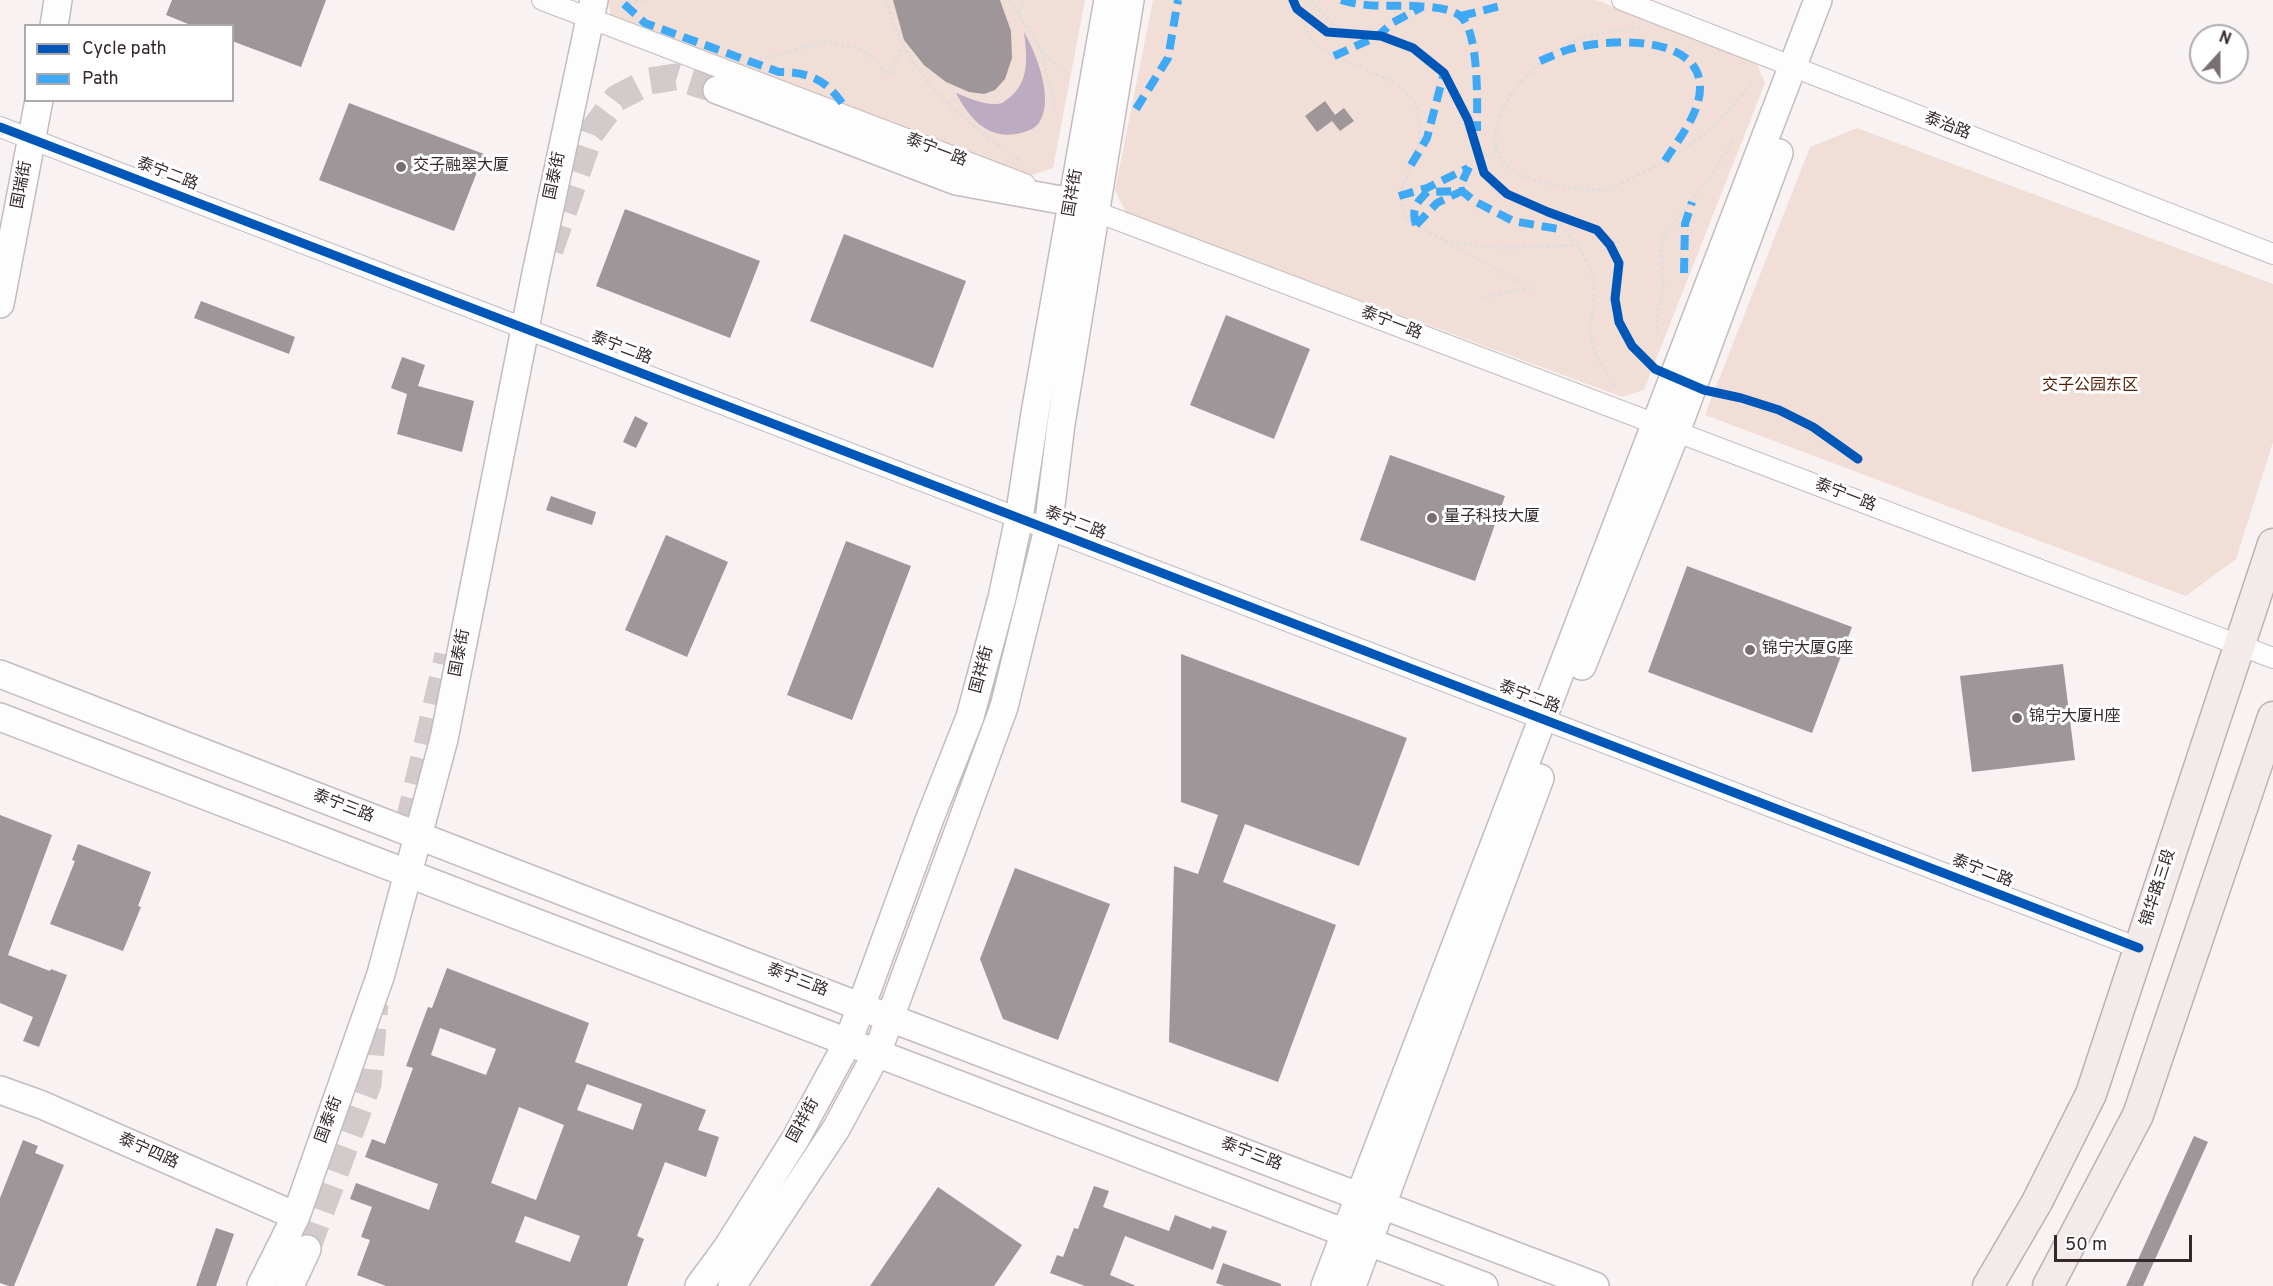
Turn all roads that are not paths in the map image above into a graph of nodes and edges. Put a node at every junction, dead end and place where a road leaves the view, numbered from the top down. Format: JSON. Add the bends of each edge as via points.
{"nodes":[{"id":1,"x":58,"y":0,"type":"edge"},
{"id":2,"x":542,"y":0,"type":"edge"},
{"id":3,"x":1108,"y":0,"type":"edge"},
{"id":4,"x":1130,"y":0,"type":"edge"},
{"id":5,"x":1622,"y":0,"type":"edge"},
{"id":6,"x":1818,"y":0,"type":"edge"},
{"id":7,"x":1838,"y":0,"type":"edge"},
{"id":8,"x":599,"y":8,"type":"edge"},
{"id":9,"x":54,"y":24,"type":"edge"},
{"id":10,"x":1801,"y":70,"type":"junction"},
{"id":11,"x":717,"y":90,"type":"tunnel mouth"},
{"id":12,"x":39,"y":102,"type":"edge"},
{"id":13,"x":0,"y":127,"type":"edge"},
{"id":14,"x":32,"y":139,"type":"junction"},
{"id":15,"x":1084,"y":207,"type":"junction"},
{"id":16,"x":2273,"y":254,"type":"edge"},
{"id":17,"x":0,"y":304,"type":"edge"},
{"id":18,"x":525,"y":328,"type":"junction"},
{"id":19,"x":1666,"y":428,"type":"junction"},
{"id":20,"x":1019,"y":518,"type":"junction"},
{"id":21,"x":1048,"y":529,"type":"junction"},
{"id":22,"x":2273,"y":544,"type":"edge"},
{"id":23,"x":2240,"y":645,"type":"junction"},
{"id":24,"x":2273,"y":658,"type":"edge"},
{"id":25,"x":0,"y":674,"type":"edge"},
{"id":26,"x":0,"y":717,"type":"edge"},
{"id":27,"x":2273,"y":717,"type":"edge"},
{"id":28,"x":1551,"y":722,"type":"junction"},
{"id":29,"x":418,"y":836,"type":"junction"},
{"id":30,"x":408,"y":873,"type":"junction"},
{"id":31,"x":2139,"y":948,"type":"junction"},
{"id":32,"x":861,"y":1006,"type":"junction"},
{"id":33,"x":890,"y":1018,"type":"junction"},
{"id":34,"x":848,"y":1042,"type":"junction"},
{"id":35,"x":877,"y":1053,"type":"junction"},
{"id":36,"x":0,"y":1090,"type":"edge"},
{"id":37,"x":1371,"y":1201,"type":"junction"},
{"id":38,"x":296,"y":1216,"type":"junction"},
{"id":39,"x":1357,"y":1238,"type":"junction"},
{"id":40,"x":307,"y":1249,"type":"tunnel mouth"},
{"id":41,"x":261,"y":1286,"type":"edge"},
{"id":42,"x":291,"y":1286,"type":"edge"},
{"id":43,"x":699,"y":1286,"type":"edge"},
{"id":44,"x":732,"y":1286,"type":"edge"},
{"id":45,"x":1325,"y":1286,"type":"edge"},
{"id":46,"x":1352,"y":1286,"type":"edge"},
{"id":47,"x":1484,"y":1286,"type":"edge"},
{"id":48,"x":1595,"y":1286,"type":"edge"},
{"id":49,"x":1988,"y":1286,"type":"edge"},
{"id":50,"x":2048,"y":1286,"type":"edge"}],
"edges":[{"from":1,"to":9,"type":"street"},
{"from":2,"to":8,"type":"street","name":"泰宁一路"},
{"from":3,"to":15,"type":"street","name":"国祥街"},
{"from":4,"to":15,"type":"street","name":"国祥街"},
{"from":5,"to":10,"type":"street","name":"泰治路"},
{"from":6,"to":10,"type":"street"},
{"from":7,"to":10,"type":"street"},
{"from":8,"to":15,"type":"street","name":"泰宁一路"},
{"from":8,"to":18,"type":"street","name":"国泰街"},
{"from":10,"to":16,"type":"street","name":"泰治路"},
{"from":10,"to":19,"type":"street"},
{"from":11,"to":15,"type":"street","via":[[956,181]]},
{"from":12,"to":14,"type":"street","name":"国瑞街"},
{"from":13,"to":14,"type":"street","name":"泰宁二路"},
{"from":14,"to":17,"type":"street","name":"国瑞街"},
{"from":14,"to":18,"type":"street","name":"泰宁二路"},
{"from":15,"to":19,"type":"street","name":"泰宁一路"},
{"from":15,"to":20,"type":"street","name":"国祥街","via":[[1035,413]]},
{"from":15,"to":21,"type":"street","name":"国祥街"},
{"from":18,"to":20,"type":"street","name":"泰宁二路"},
{"from":18,"to":29,"type":"street","name":"国泰街","via":[[444,739]]},
{"from":19,"to":23,"type":"street","name":"泰宁一路"},
{"from":19,"to":28,"type":"street"},
{"from":20,"to":21,"type":"street","name":"泰宁二路"},
{"from":20,"to":32,"type":"street","name":"国祥街","via":[[970,717]]},
{"from":21,"to":28,"type":"street","name":"泰宁二路"},
{"from":21,"to":33,"type":"street","name":"国祥街","via":[[1005,707]]},
{"from":22,"to":23,"type":"main road","name":"锦华路三段"},
{"from":23,"to":24,"type":"street","name":"泰宁一路"},
{"from":23,"to":31,"type":"main road","name":"锦华路三段"},
{"from":25,"to":29,"type":"street","name":"泰宁三路"},
{"from":26,"to":30,"type":"street"},
{"from":27,"to":50,"type":"main road","via":[[2138,1115]]},
{"from":28,"to":31,"type":"street","name":"泰宁二路"},
{"from":28,"to":37,"type":"street"},
{"from":29,"to":30,"type":"street","name":"国泰街"},
{"from":29,"to":32,"type":"street","name":"泰宁三路"},
{"from":30,"to":34,"type":"street"},
{"from":30,"to":38,"type":"street","name":"国泰街","via":[[381,974]]},
{"from":31,"to":49,"type":"main road","name":"锦华路三段","via":[[2091,1094],[2037,1202]]},
{"from":32,"to":33,"type":"street","name":"泰宁三路"},
{"from":32,"to":34,"type":"street","name":"国祥街"},
{"from":33,"to":35,"type":"street","name":"国祥街"},
{"from":33,"to":37,"type":"street","name":"泰宁三路"},
{"from":34,"to":35,"type":"street"},
{"from":34,"to":43,"type":"street","name":"国祥街","via":[[796,1138]]},
{"from":35,"to":39,"type":"street"},
{"from":35,"to":44,"type":"street","name":"国祥街","via":[[836,1129]]},
{"from":36,"to":38,"type":"street","name":"泰宁四路"},
{"from":37,"to":39,"type":"street"},
{"from":37,"to":48,"type":"street","name":"泰宁三路"},
{"from":38,"to":41,"type":"street","name":"国泰街"},
{"from":39,"to":45,"type":"street"},
{"from":39,"to":46,"type":"street"},
{"from":39,"to":47,"type":"street"},
{"from":40,"to":42,"type":"street"}]}
